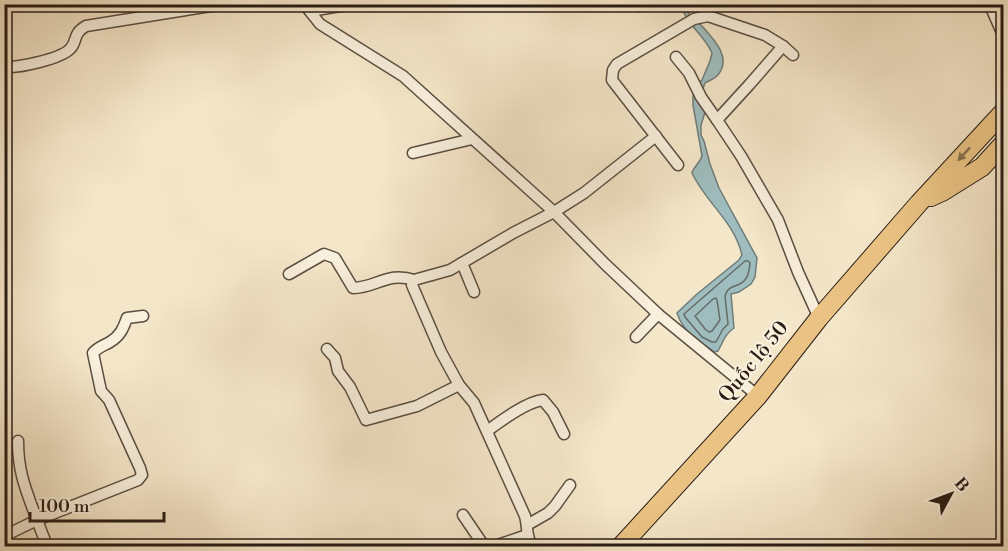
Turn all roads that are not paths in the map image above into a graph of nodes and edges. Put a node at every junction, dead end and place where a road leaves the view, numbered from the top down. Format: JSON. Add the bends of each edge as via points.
{"nodes":[{"id":1,"x":223,"y":4,"type":"edge"},
{"id":2,"x":352,"y":4,"type":"edge"},
{"id":3,"x":991,"y":4,"type":"edge"},
{"id":4,"x":307,"y":8,"type":"edge"},
{"id":5,"x":1004,"y":37,"type":"edge"},
{"id":6,"x":783,"y":46,"type":"junction"},
{"id":7,"x":793,"y":55,"type":"dead end"},
{"id":8,"x":676,"y":57,"type":"dead end"},
{"id":9,"x":4,"y":67,"type":"edge"},
{"id":10,"x":1004,"y":111,"type":"edge"},
{"id":11,"x":717,"y":120,"type":"junction"},
{"id":12,"x":656,"y":136,"type":"junction"},
{"id":13,"x":472,"y":139,"type":"junction"},
{"id":14,"x":1004,"y":143,"type":"edge"},
{"id":15,"x":413,"y":153,"type":"dead end"},
{"id":16,"x":678,"y":165,"type":"dead end"},
{"id":17,"x":919,"y":203,"type":"junction"},
{"id":18,"x":554,"y":212,"type":"junction"},
{"id":19,"x":462,"y":263,"type":"junction"},
{"id":20,"x":290,"y":274,"type":"dead end"},
{"id":21,"x":414,"y":279,"type":"junction"},
{"id":22,"x":474,"y":292,"type":"dead end"},
{"id":23,"x":658,"y":314,"type":"junction"},
{"id":24,"x":143,"y":316,"type":"dead end"},
{"id":25,"x":819,"y":318,"type":"junction"},
{"id":26,"x":636,"y":337,"type":"dead end"},
{"id":27,"x":327,"y":349,"type":"dead end"},
{"id":28,"x":459,"y":385,"type":"junction"},
{"id":29,"x":758,"y":396,"type":"junction"},
{"id":30,"x":487,"y":431,"type":"junction"},
{"id":31,"x":564,"y":434,"type":"dead end"},
{"id":32,"x":18,"y":441,"type":"dead end"},
{"id":33,"x":570,"y":485,"type":"dead end"},
{"id":34,"x":463,"y":514,"type":"dead end"},
{"id":35,"x":37,"y":520,"type":"junction"},
{"id":36,"x":527,"y":530,"type":"junction"},
{"id":37,"x":4,"y":536,"type":"edge"},
{"id":38,"x":47,"y":546,"type":"edge"},
{"id":39,"x":483,"y":546,"type":"edge"},
{"id":40,"x":495,"y":546,"type":"edge"},
{"id":41,"x":532,"y":546,"type":"edge"},
{"id":42,"x":621,"y":546,"type":"edge"}],
"edges":[{"from":1,"to":9,"type":"street","via":[[86,26],[75,36],[69,51],[59,56]]},
{"from":2,"to":4,"type":"street"},
{"from":3,"to":5,"type":"street"},
{"from":4,"to":13,"type":"street","via":[[320,24],[403,76]]},
{"from":6,"to":7,"type":"street"},
{"from":6,"to":11,"type":"street"},
{"from":6,"to":12,"type":"street","via":[[765,35],[708,16],[694,19],[617,64],[612,80]]},
{"from":8,"to":11,"type":"street"},
{"from":10,"to":17,"type":"highway","name":"Quốc lộ 50","one_way":true},
{"from":11,"to":25,"type":"street","via":[[778,220]]},
{"from":12,"to":16,"type":"street"},
{"from":12,"to":18,"type":"street"},
{"from":13,"to":15,"type":"street"},
{"from":13,"to":18,"type":"street"},
{"from":14,"to":17,"type":"highway","via":[[982,167]]},
{"from":17,"to":25,"type":"highway","name":"Quốc lộ 50"},
{"from":18,"to":19,"type":"street"},
{"from":18,"to":23,"type":"street"},
{"from":19,"to":21,"type":"street"},
{"from":19,"to":22,"type":"street"},
{"from":20,"to":21,"type":"street","via":[[324,254],[335,258],[352,288],[394,277]]},
{"from":21,"to":28,"type":"street","via":[[412,285],[420,304]]},
{"from":23,"to":26,"type":"street"},
{"from":23,"to":29,"type":"street"},
{"from":24,"to":35,"type":"street","via":[[127,318],[120,335],[93,353],[101,391],[115,411],[142,475],[138,480]]},
{"from":25,"to":29,"type":"highway","name":"Quốc lộ 50"},
{"from":27,"to":28,"type":"street","via":[[366,420],[417,406]]},
{"from":28,"to":30,"type":"street","via":[[474,403]]},
{"from":29,"to":42,"type":"highway","name":"Quốc lộ 50"},
{"from":30,"to":31,"type":"street","via":[[543,400]]},
{"from":30,"to":36,"type":"street","via":[[525,516]]},
{"from":32,"to":35,"type":"street","via":[[21,477]]},
{"from":33,"to":36,"type":"street","via":[[555,506]]},
{"from":34,"to":39,"type":"street"},
{"from":35,"to":37,"type":"street"},
{"from":35,"to":38,"type":"street"},
{"from":36,"to":40,"type":"street"},
{"from":36,"to":41,"type":"street"}]}
